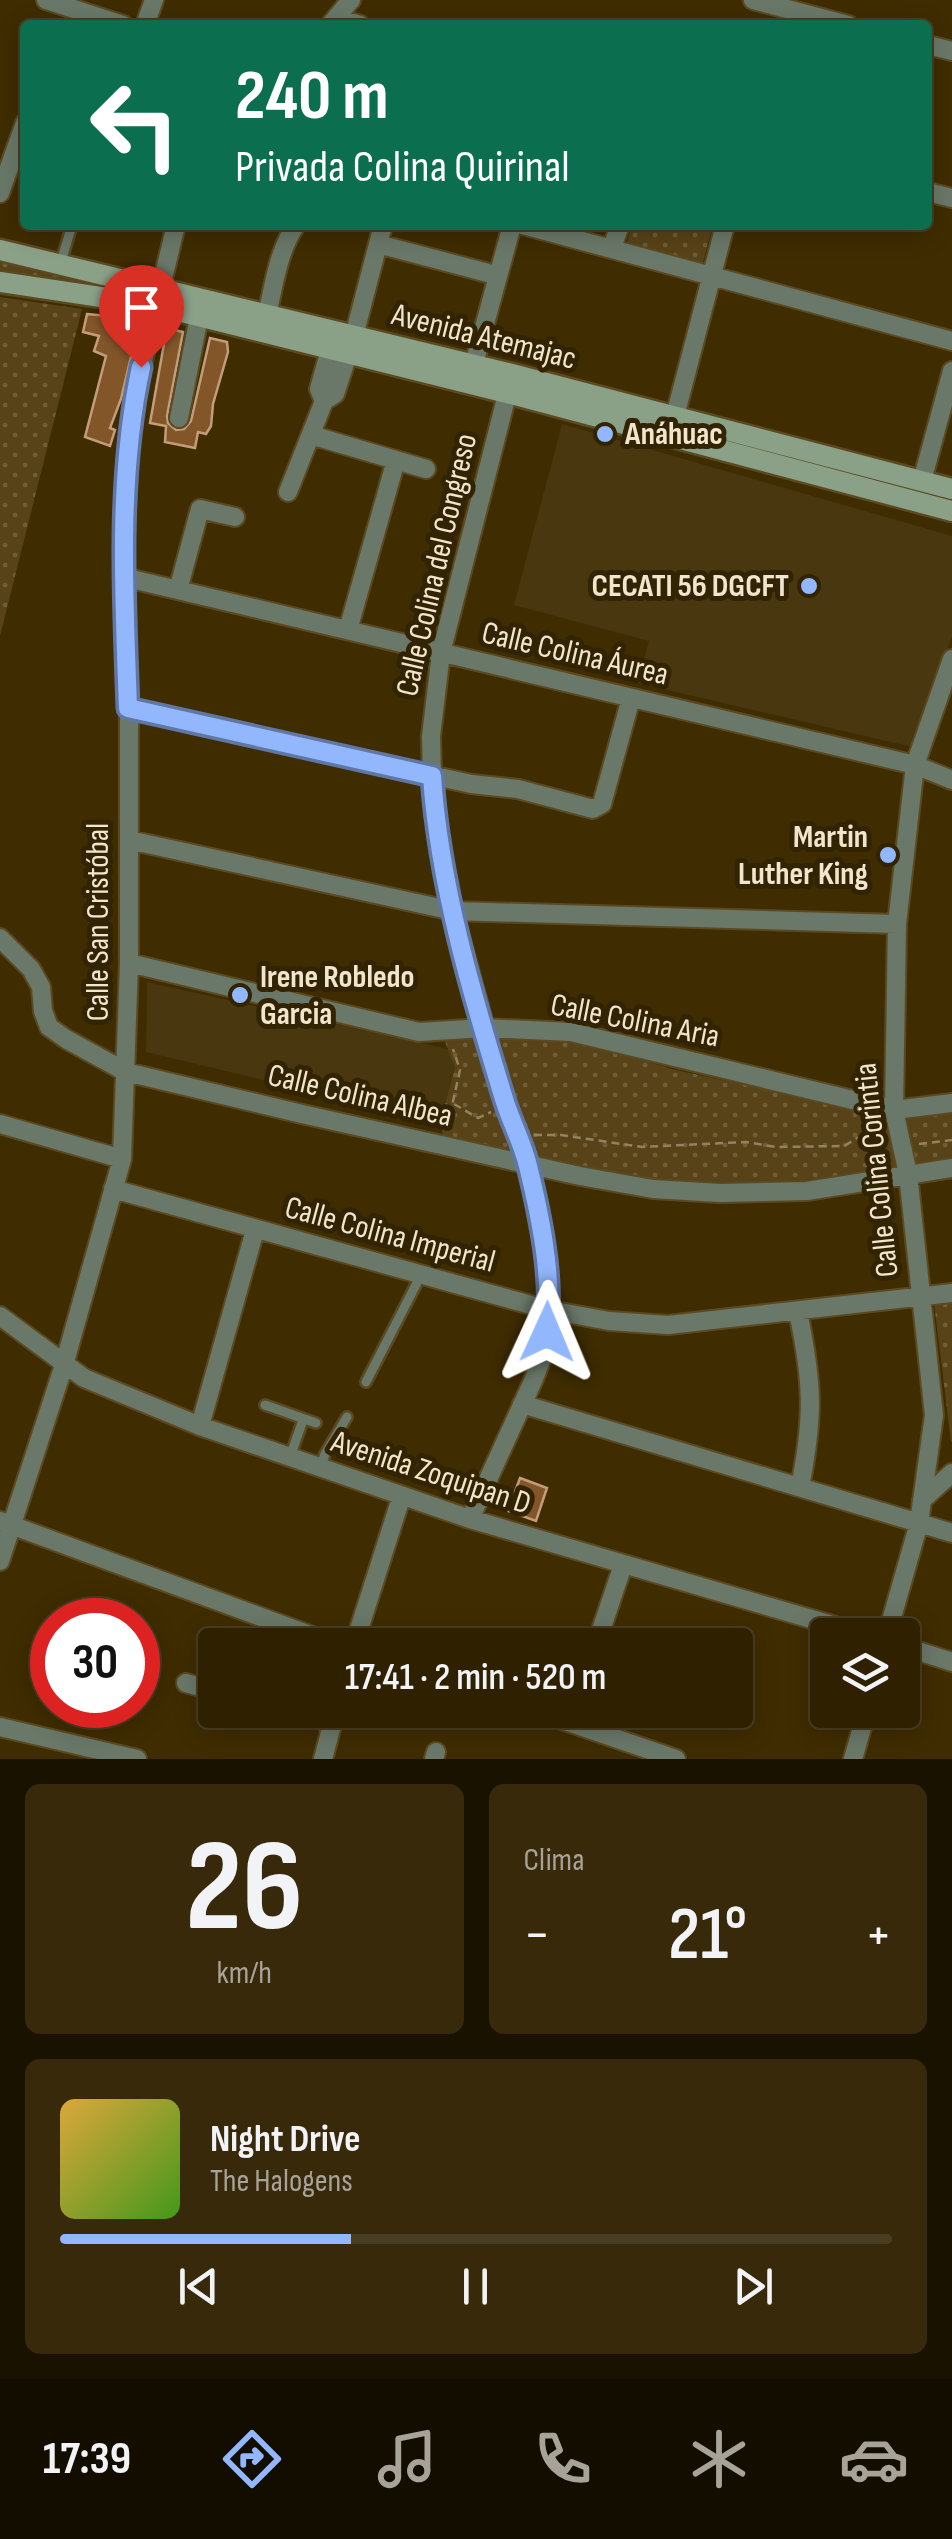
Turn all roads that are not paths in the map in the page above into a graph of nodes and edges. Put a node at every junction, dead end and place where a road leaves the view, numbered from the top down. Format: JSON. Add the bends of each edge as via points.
{"nodes":[{"id":1,"x":46,"y":0,"type":"edge"},
{"id":2,"x":351,"y":0,"type":"edge"},
{"id":3,"x":753,"y":0,"type":"edge"},
{"id":4,"x":782,"y":11,"type":"edge"},
{"id":5,"x":108,"y":20,"type":"edge"},
{"id":6,"x":334,"y":20,"type":"edge"},
{"id":7,"x":824,"y":20,"type":"edge"},
{"id":8,"x":20,"y":136,"type":"edge"},
{"id":9,"x":0,"y":193,"type":"edge"},
{"id":10,"x":70,"y":230,"type":"edge"},
{"id":11,"x":175,"y":230,"type":"edge"},
{"id":12,"x":292,"y":230,"type":"edge"},
{"id":13,"x":382,"y":230,"type":"edge"},
{"id":14,"x":511,"y":230,"type":"edge"},
{"id":15,"x":542,"y":230,"type":"edge"},
{"id":16,"x":618,"y":230,"type":"edge"},
{"id":17,"x":724,"y":230,"type":"edge"},
{"id":18,"x":378,"y":244,"type":"junction"},
{"id":19,"x":612,"y":248,"type":"junction"},
{"id":20,"x":0,"y":250,"type":"edge"},
{"id":21,"x":60,"y":265,"type":"junction"},
{"id":22,"x":488,"y":272,"type":"dead end"},
{"id":23,"x":712,"y":278,"type":"junction"},
{"id":24,"x":0,"y":282,"type":"edge"},
{"id":25,"x":156,"y":297,"type":"junction"},
{"id":26,"x":267,"y":316,"type":"junction"},
{"id":27,"x":199,"y":318,"type":"junction"},
{"id":28,"x":952,"y":341,"type":"edge"},
{"id":29,"x":344,"y":347,"type":"junction"},
{"id":30,"x":474,"y":364,"type":"junction"},
{"id":31,"x":952,"y":371,"type":"edge"},
{"id":32,"x":510,"y":383,"type":"junction"},
{"id":33,"x":675,"y":416,"type":"junction"},
{"id":34,"x":180,"y":418,"type":"dead end"},
{"id":35,"x":311,"y":434,"type":"junction"},
{"id":36,"x":396,"y":460,"type":"junction"},
{"id":37,"x":426,"y":469,"type":"dead end"},
{"id":38,"x":922,"y":481,"type":"junction"},
{"id":39,"x":952,"y":489,"type":"edge"},
{"id":40,"x":288,"y":492,"type":"dead end"},
{"id":41,"x":952,"y":511,"type":"edge"},
{"id":42,"x":235,"y":517,"type":"dead end"},
{"id":43,"x":123,"y":577,"type":"junction"},
{"id":44,"x":178,"y":590,"type":"junction"},
{"id":45,"x":348,"y":630,"type":"junction"},
{"id":46,"x":441,"y":652,"type":"junction"},
{"id":47,"x":952,"y":660,"type":"edge"},
{"id":48,"x":631,"y":698,"type":"junction"},
{"id":49,"x":128,"y":708,"type":"junction"},
{"id":50,"x":915,"y":765,"type":"junction"},
{"id":51,"x":432,"y":776,"type":"junction"},
{"id":52,"x":952,"y":780,"type":"edge"},
{"id":53,"x":129,"y":840,"type":"junction"},
{"id":54,"x":454,"y":911,"type":"junction"},
{"id":55,"x":897,"y":924,"type":"junction"},
{"id":56,"x":0,"y":938,"type":"edge"},
{"id":57,"x":129,"y":962,"type":"junction"},
{"id":58,"x":484,"y":1028,"type":"junction"},
{"id":59,"x":126,"y":1072,"type":"junction"},
{"id":60,"x":952,"y":1103,"type":"edge"},
{"id":61,"x":894,"y":1110,"type":"junction"},
{"id":62,"x":0,"y":1124,"type":"edge"},
{"id":63,"x":122,"y":1158,"type":"junction"},
{"id":64,"x":528,"y":1164,"type":"junction"},
{"id":65,"x":952,"y":1168,"type":"edge"},
{"id":66,"x":908,"y":1174,"type":"junction"},
{"id":67,"x":113,"y":1189,"type":"junction"},
{"id":68,"x":255,"y":1230,"type":"junction"},
{"id":69,"x":421,"y":1274,"type":"junction"},
{"id":70,"x":952,"y":1293,"type":"edge"},
{"id":71,"x":921,"y":1297,"type":"junction"},
{"id":72,"x":550,"y":1310,"type":"junction"},
{"id":73,"x":798,"y":1312,"type":"junction"},
{"id":74,"x":0,"y":1316,"type":"edge"},
{"id":75,"x":64,"y":1365,"type":"junction"},
{"id":76,"x":366,"y":1382,"type":"dead end"},
{"id":77,"x":522,"y":1404,"type":"junction"},
{"id":78,"x":266,"y":1405,"type":"dead end"},
{"id":79,"x":347,"y":1416,"type":"dead end"},
{"id":80,"x":303,"y":1420,"type":"junction"},
{"id":81,"x":316,"y":1423,"type":"dead end"},
{"id":82,"x":200,"y":1426,"type":"junction"},
{"id":83,"x":290,"y":1457,"type":"junction"},
{"id":84,"x":320,"y":1468,"type":"junction"},
{"id":85,"x":952,"y":1473,"type":"edge"},
{"id":86,"x":800,"y":1487,"type":"junction"},
{"id":87,"x":400,"y":1498,"type":"junction"},
{"id":88,"x":922,"y":1500,"type":"junction"},
{"id":89,"x":470,"y":1519,"type":"junction"},
{"id":90,"x":5,"y":1523,"type":"edge"},
{"id":91,"x":919,"y":1523,"type":"junction"},
{"id":92,"x":952,"y":1532,"type":"edge"},
{"id":93,"x":0,"y":1561,"type":"edge"},
{"id":94,"x":622,"y":1565,"type":"junction"},
{"id":95,"x":892,"y":1618,"type":"edge"},
{"id":96,"x":810,"y":1619,"type":"edge"},
{"id":97,"x":292,"y":1628,"type":"edge"},
{"id":98,"x":359,"y":1628,"type":"edge"},
{"id":99,"x":602,"y":1628,"type":"edge"},
{"id":100,"x":920,"y":1652,"type":"edge"},
{"id":101,"x":952,"y":1662,"type":"edge"},
{"id":102,"x":186,"y":1683,"type":"dead end"},
{"id":103,"x":198,"y":1686,"type":"edge"},
{"id":104,"x":0,"y":1726,"type":"edge"},
{"id":105,"x":331,"y":1728,"type":"edge"},
{"id":106,"x":601,"y":1728,"type":"edge"},
{"id":107,"x":861,"y":1728,"type":"edge"},
{"id":108,"x":137,"y":1759,"type":"edge"},
{"id":109,"x":322,"y":1759,"type":"edge"},
{"id":110,"x":676,"y":1759,"type":"edge"},
{"id":111,"x":853,"y":1759,"type":"edge"}],
"edges":[{"from":1,"to":5,"type":"street"},
{"from":2,"to":6,"type":"street"},
{"from":3,"to":4,"type":"street"},
{"from":4,"to":7,"type":"street"},
{"from":8,"to":9,"type":"street"},
{"from":10,"to":21,"type":"lane"},
{"from":11,"to":25,"type":"street","name":"Calle San Cristóbal"},
{"from":12,"to":26,"type":"street"},
{"from":13,"to":18,"type":"street"},
{"from":14,"to":30,"type":"street"},
{"from":15,"to":19,"type":"street"},
{"from":16,"to":19,"type":"street"},
{"from":17,"to":23,"type":"street"},
{"from":18,"to":22,"type":"street"},
{"from":18,"to":29,"type":"street"},
{"from":19,"to":23,"type":"street"},
{"from":20,"to":21,"type":"main road","name":"Avenida Atemajac"},
{"from":21,"to":25,"type":"main road","name":"Avenida Atemajac"},
{"from":23,"to":28,"type":"street"},
{"from":23,"to":33,"type":"street"},
{"from":24,"to":25,"type":"main road","name":"Avenida Atemajac"},
{"from":25,"to":26,"type":"main road","name":"Avenida Atemajac"},
{"from":25,"to":27,"type":"main road","name":"Avenida Atemajac"},
{"from":25,"to":43,"type":"street","name":"Calle San Cristóbal","via":[[134,398]]},
{"from":26,"to":29,"type":"main road","name":"Avenida Atemajac"},
{"from":27,"to":29,"type":"main road","name":"Avenida Atemajac"},
{"from":27,"to":34,"type":"street"},
{"from":29,"to":30,"type":"main road","name":"Avenida Atemajac"},
{"from":29,"to":32,"type":"main road","name":"Avenida Atemajac"},
{"from":29,"to":35,"type":"street","via":[[319,389],[324,401]]},
{"from":30,"to":32,"type":"main road","name":"Avenida Atemajac"},
{"from":31,"to":38,"type":"street"},
{"from":32,"to":33,"type":"main road","name":"Avenida Atemajac"},
{"from":32,"to":41,"type":"main road","name":"Avenida Atemajac"},
{"from":32,"to":46,"type":"street","name":"Calle Colina del Congreso"},
{"from":33,"to":38,"type":"main road","name":"Avenida Atemajac"},
{"from":35,"to":36,"type":"street"},
{"from":35,"to":40,"type":"street"},
{"from":36,"to":37,"type":"street"},
{"from":36,"to":45,"type":"street"},
{"from":38,"to":39,"type":"main road","name":"Avenida Atemajac"},
{"from":42,"to":44,"type":"street","via":[[200,509]]},
{"from":43,"to":44,"type":"street","name":"Calle Colina Áurea"},
{"from":43,"to":49,"type":"street","name":"Calle San Cristóbal"},
{"from":44,"to":45,"type":"street","name":"Calle Colina Áurea"},
{"from":45,"to":46,"type":"street","name":"Calle Colina Áurea"},
{"from":46,"to":48,"type":"street","name":"Calle Colina Áurea"},
{"from":46,"to":51,"type":"street","name":"Calle Colina del Congreso"},
{"from":47,"to":50,"type":"street","name":"Calle Colina Corintia"},
{"from":48,"to":50,"type":"street","name":"Calle Colina Áurea"},
{"from":48,"to":51,"type":"street","via":[[599,808]]},
{"from":49,"to":51,"type":"street"},
{"from":49,"to":53,"type":"street","name":"Calle San Cristóbal"},
{"from":50,"to":52,"type":"street","name":"Calle Colina Áurea"},
{"from":50,"to":55,"type":"street","name":"Calle Colina Corintia"},
{"from":51,"to":54,"type":"street","name":"Calle Colina del Congreso"},
{"from":53,"to":54,"type":"street"},
{"from":53,"to":57,"type":"street","name":"Calle San Cristóbal"},
{"from":54,"to":55,"type":"street"},
{"from":54,"to":58,"type":"street","name":"Calle Colina del Congreso"},
{"from":55,"to":61,"type":"street","name":"Calle Colina Corintia"},
{"from":56,"to":59,"type":"street","name":"Calle Colina Albea","via":[[31,968],[49,1027]]},
{"from":57,"to":58,"type":"street","name":"Calle Colina Aria","via":[[420,1032]]},
{"from":57,"to":59,"type":"street","name":"Calle San Cristóbal"},
{"from":58,"to":61,"type":"street","name":"Calle Colina Aria","via":[[571,1032]]},
{"from":58,"to":64,"type":"street","name":"Calle Colina del Congreso"},
{"from":59,"to":63,"type":"street","name":"Calle San Cristóbal"},
{"from":59,"to":64,"type":"street","name":"Calle Colina Albea"},
{"from":60,"to":61,"type":"street","name":"Calle Colina Aria"},
{"from":61,"to":66,"type":"street","name":"Calle Colina Corintia"},
{"from":62,"to":63,"type":"street"},
{"from":63,"to":67,"type":"street","name":"Calle San Cristóbal"},
{"from":64,"to":66,"type":"street","name":"Calle Colina Albea","via":[[653,1188],[720,1193],[807,1191]]},
{"from":64,"to":72,"type":"street","name":"Calle Colina del Congreso"},
{"from":65,"to":66,"type":"street","name":"Calle Colina Albea"},
{"from":66,"to":71,"type":"street","name":"Calle Colina Corintia"},
{"from":67,"to":68,"type":"street","name":"Calle Colina Imperial"},
{"from":67,"to":75,"type":"street","name":"Calle San Cristóbal"},
{"from":68,"to":69,"type":"street","name":"Calle Colina Imperial"},
{"from":68,"to":82,"type":"street"},
{"from":69,"to":72,"type":"street","name":"Calle Colina Imperial"},
{"from":69,"to":76,"type":"lane"},
{"from":70,"to":71,"type":"street","name":"Calle Colina Imperial"},
{"from":71,"to":73,"type":"street","name":"Calle Colina Imperial"},
{"from":71,"to":88,"type":"street","name":"Calle Colina Corintia","via":[[934,1416]]},
{"from":72,"to":73,"type":"street","name":"Calle Colina Imperial","via":[[668,1325]]},
{"from":72,"to":77,"type":"street","name":"Calle Colina del Congreso","via":[[542,1358]]},
{"from":73,"to":86,"type":"street","via":[[812,1396]]},
{"from":74,"to":75,"type":"street","name":"Avenida Zoquipan D"},
{"from":75,"to":82,"type":"street","name":"Avenida Zoquipan D"},
{"from":75,"to":90,"type":"street","name":"Calle San Cristóbal"},
{"from":77,"to":86,"type":"street"},
{"from":77,"to":89,"type":"street","name":"Calle Colina del Congreso"},
{"from":78,"to":80,"type":"lane"},
{"from":79,"to":84,"type":"lane"},
{"from":80,"to":81,"type":"lane"},
{"from":80,"to":83,"type":"lane"},
{"from":82,"to":83,"type":"street","name":"Avenida Zoquipan D"},
{"from":83,"to":84,"type":"street","name":"Avenida Zoquipan D"},
{"from":84,"to":87,"type":"street","name":"Avenida Zoquipan D"},
{"from":85,"to":88,"type":"street"},
{"from":86,"to":91,"type":"street"},
{"from":87,"to":89,"type":"street","name":"Avenida Zoquipan D"},
{"from":87,"to":98,"type":"street"},
{"from":88,"to":91,"type":"street","name":"Calle Colina Corintia"},
{"from":89,"to":94,"type":"street","name":"Avenida Zoquipan D"},
{"from":90,"to":93,"type":"street","name":"Calle San Cristóbal"},
{"from":90,"to":97,"type":"street"},
{"from":91,"to":92,"type":"street"},
{"from":91,"to":95,"type":"street","name":"Calle Colina Corintia"},
{"from":94,"to":96,"type":"street","name":"Avenida Zoquipan D"},
{"from":94,"to":99,"type":"street"},
{"from":100,"to":101,"type":"street"},
{"from":102,"to":103,"type":"street"},
{"from":104,"to":108,"type":"street"},
{"from":105,"to":109,"type":"street"},
{"from":106,"to":110,"type":"street"},
{"from":107,"to":111,"type":"street"}]}
